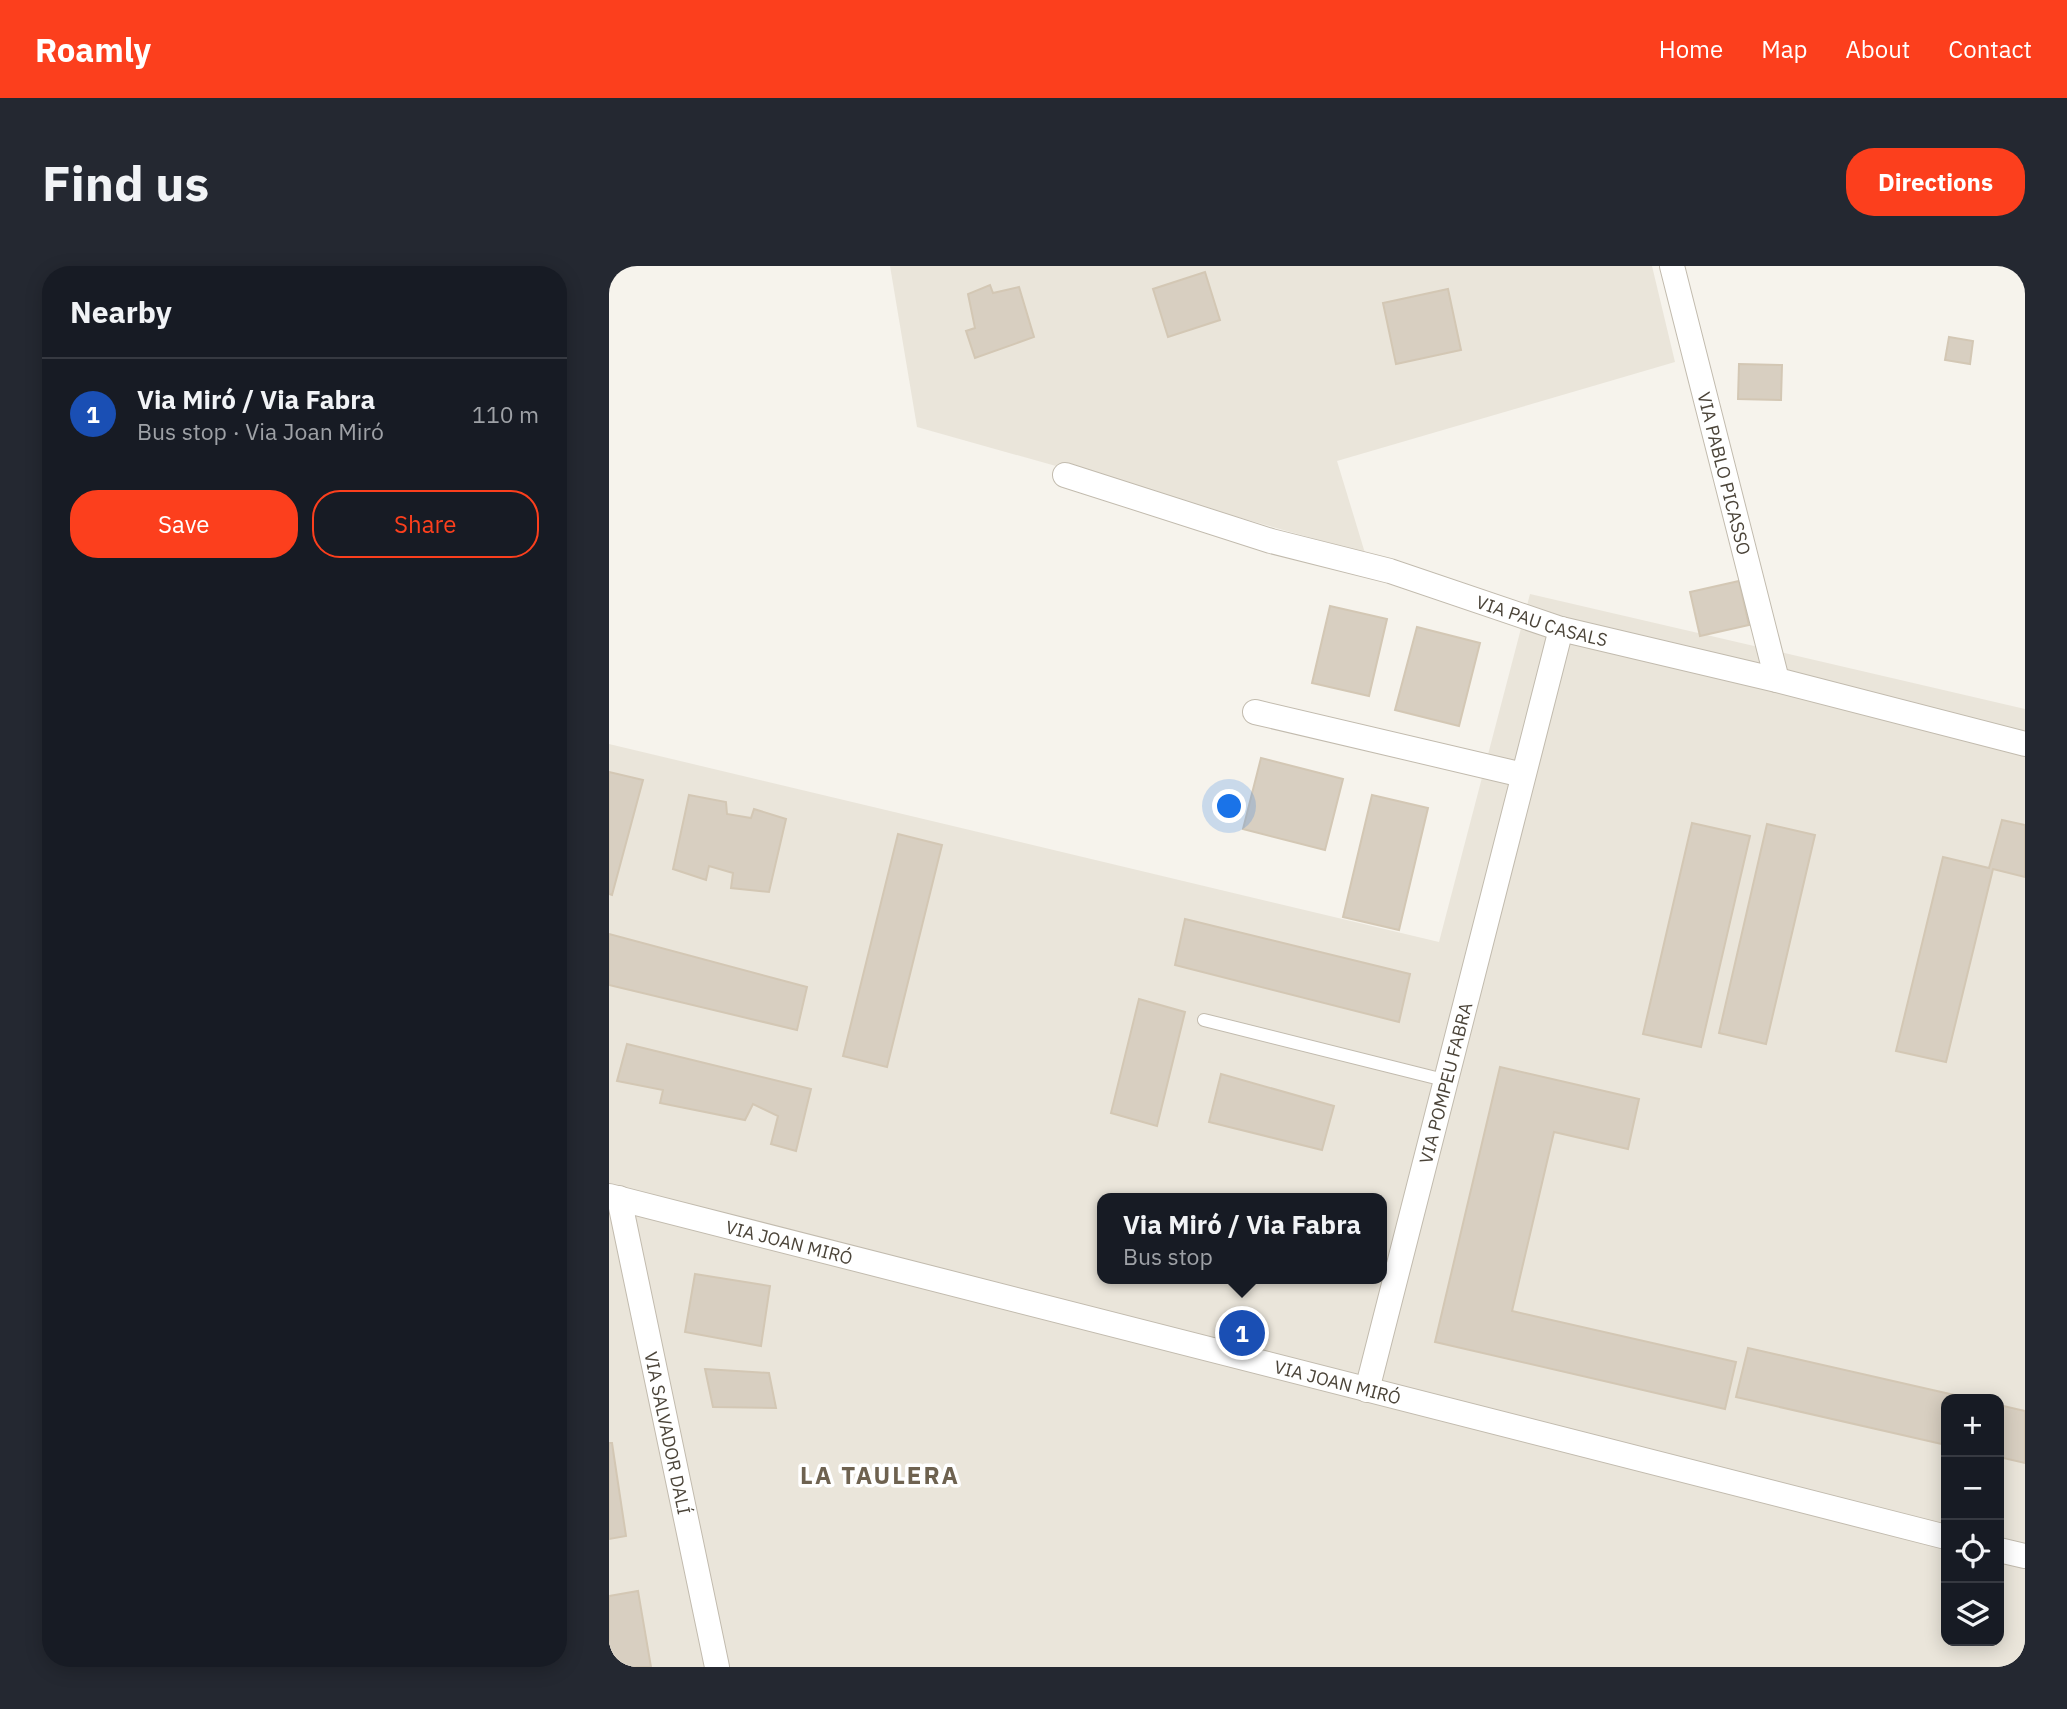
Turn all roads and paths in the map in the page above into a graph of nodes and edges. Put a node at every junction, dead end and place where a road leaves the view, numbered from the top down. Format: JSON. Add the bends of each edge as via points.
{"nodes":[{"id":1,"x":1672,"y":266,"type":"edge"},
{"id":2,"x":1065,"y":475,"type":"dead end"},
{"id":3,"x":1561,"y":629,"type":"junction"},
{"id":4,"x":1777,"y":680,"type":"junction"},
{"id":5,"x":1255,"y":712,"type":"dead end"},
{"id":6,"x":2025,"y":744,"type":"edge"},
{"id":7,"x":1523,"y":775,"type":"junction"},
{"id":8,"x":1204,"y":1020,"type":"dead end"},
{"id":9,"x":1444,"y":1080,"type":"junction"},
{"id":10,"x":614,"y":1197,"type":"edge"},
{"id":11,"x":1367,"y":1391,"type":"junction"},
{"id":12,"x":1941,"y":1536,"type":"edge"},
{"id":13,"x":2004,"y":1551,"type":"edge"},
{"id":14,"x":2025,"y":1556,"type":"edge"},
{"id":15,"x":717,"y":1667,"type":"edge"}],
"edges":[{"from":1,"to":4,"type":"street","name":"VIA PABLO PICASSO"},
{"from":2,"to":3,"type":"street","name":"VIA PAU CASALS","via":[[1272,541],[1390,571]]},
{"from":3,"to":4,"type":"street","name":"VIA PAU CASALS"},
{"from":3,"to":7,"type":"street","name":"VIA POMPEU FABRA"},
{"from":4,"to":6,"type":"street","name":"VIA PAU CASALS"},
{"from":5,"to":7,"type":"street"},
{"from":7,"to":9,"type":"street","name":"VIA POMPEU FABRA"},
{"from":8,"to":9,"type":"lane"},
{"from":9,"to":11,"type":"street","name":"VIA POMPEU FABRA"},
{"from":10,"to":11,"type":"street","name":"VIA JOAN MIRÓ"},
{"from":10,"to":15,"type":"street","name":"VIA SALVADOR DALÍ"},
{"from":11,"to":12,"type":"street","name":"VIA JOAN MIRÓ"},
{"from":13,"to":14,"type":"street"}]}
